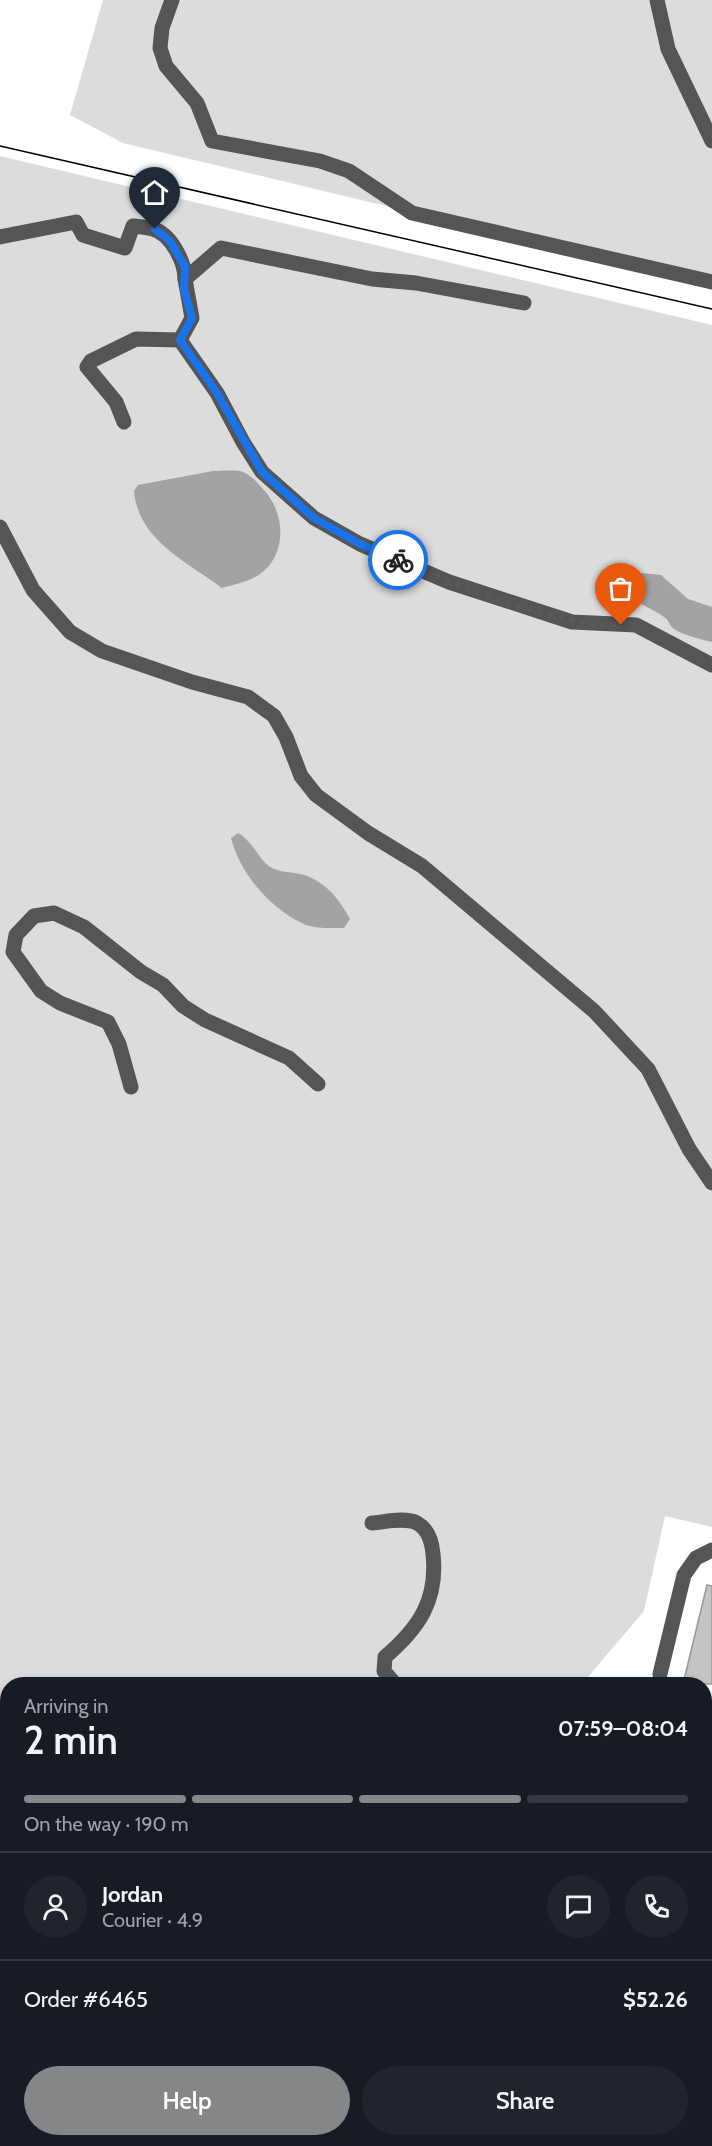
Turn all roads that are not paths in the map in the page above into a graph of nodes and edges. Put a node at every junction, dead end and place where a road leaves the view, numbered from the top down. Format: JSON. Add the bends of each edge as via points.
{"nodes":[{"id":1,"x":172,"y":0,"type":"edge"},
{"id":2,"x":657,"y":0,"type":"edge"},
{"id":3,"x":712,"y":141,"type":"edge"},
{"id":4,"x":0,"y":237,"type":"edge"},
{"id":5,"x":185,"y":279,"type":"junction"},
{"id":6,"x":712,"y":282,"type":"edge"},
{"id":7,"x":524,"y":303,"type":"dead end"},
{"id":8,"x":180,"y":340,"type":"junction"},
{"id":9,"x":124,"y":422,"type":"dead end"},
{"id":10,"x":0,"y":527,"type":"edge"},
{"id":11,"x":712,"y":666,"type":"edge"},
{"id":12,"x":318,"y":1084,"type":"dead end"},
{"id":13,"x":131,"y":1087,"type":"dead end"},
{"id":14,"x":712,"y":1183,"type":"edge"},
{"id":15,"x":372,"y":1523,"type":"dead end"},
{"id":16,"x":712,"y":1550,"type":"edge"},
{"id":17,"x":660,"y":1674,"type":"dead end"},
{"id":18,"x":389,"y":1677,"type":"edge"}],
"edges":[{"from":1,"to":6,"type":"street","via":[[160,48],[166,66],[197,103],[212,141],[320,161],[349,171],[412,213]]},
{"from":2,"to":3,"type":"street","via":[[668,49]]},
{"from":4,"to":5,"type":"street","via":[[76,222],[83,235],[125,249],[133,226],[155,229],[170,241],[185,267]]},
{"from":5,"to":7,"type":"street","via":[[221,248],[372,279]]},
{"from":5,"to":8,"type":"street","via":[[192,318]]},
{"from":8,"to":9,"type":"street","via":[[136,339],[91,360],[87,367],[90,373],[116,402]]},
{"from":8,"to":11,"type":"street","via":[[217,393],[262,472],[314,518],[360,544],[449,582],[572,622],[636,625]]},
{"from":10,"to":14,"type":"street","via":[[33,590],[70,632],[102,651],[248,697],[274,716],[301,776],[316,795],[422,866],[594,1011],[648,1069]]},
{"from":12,"to":13,"type":"street","via":[[289,1058],[183,1006],[163,985],[84,927],[54,913],[34,916],[16,935],[13,952],[41,991],[108,1022],[119,1044]]},
{"from":15,"to":18,"type":"street","via":[[410,1520],[420,1524],[432,1542],[436,1578],[427,1608],[408,1637],[385,1657],[384,1671]]},
{"from":16,"to":17,"type":"street","via":[[696,1558],[684,1575]]}]}
